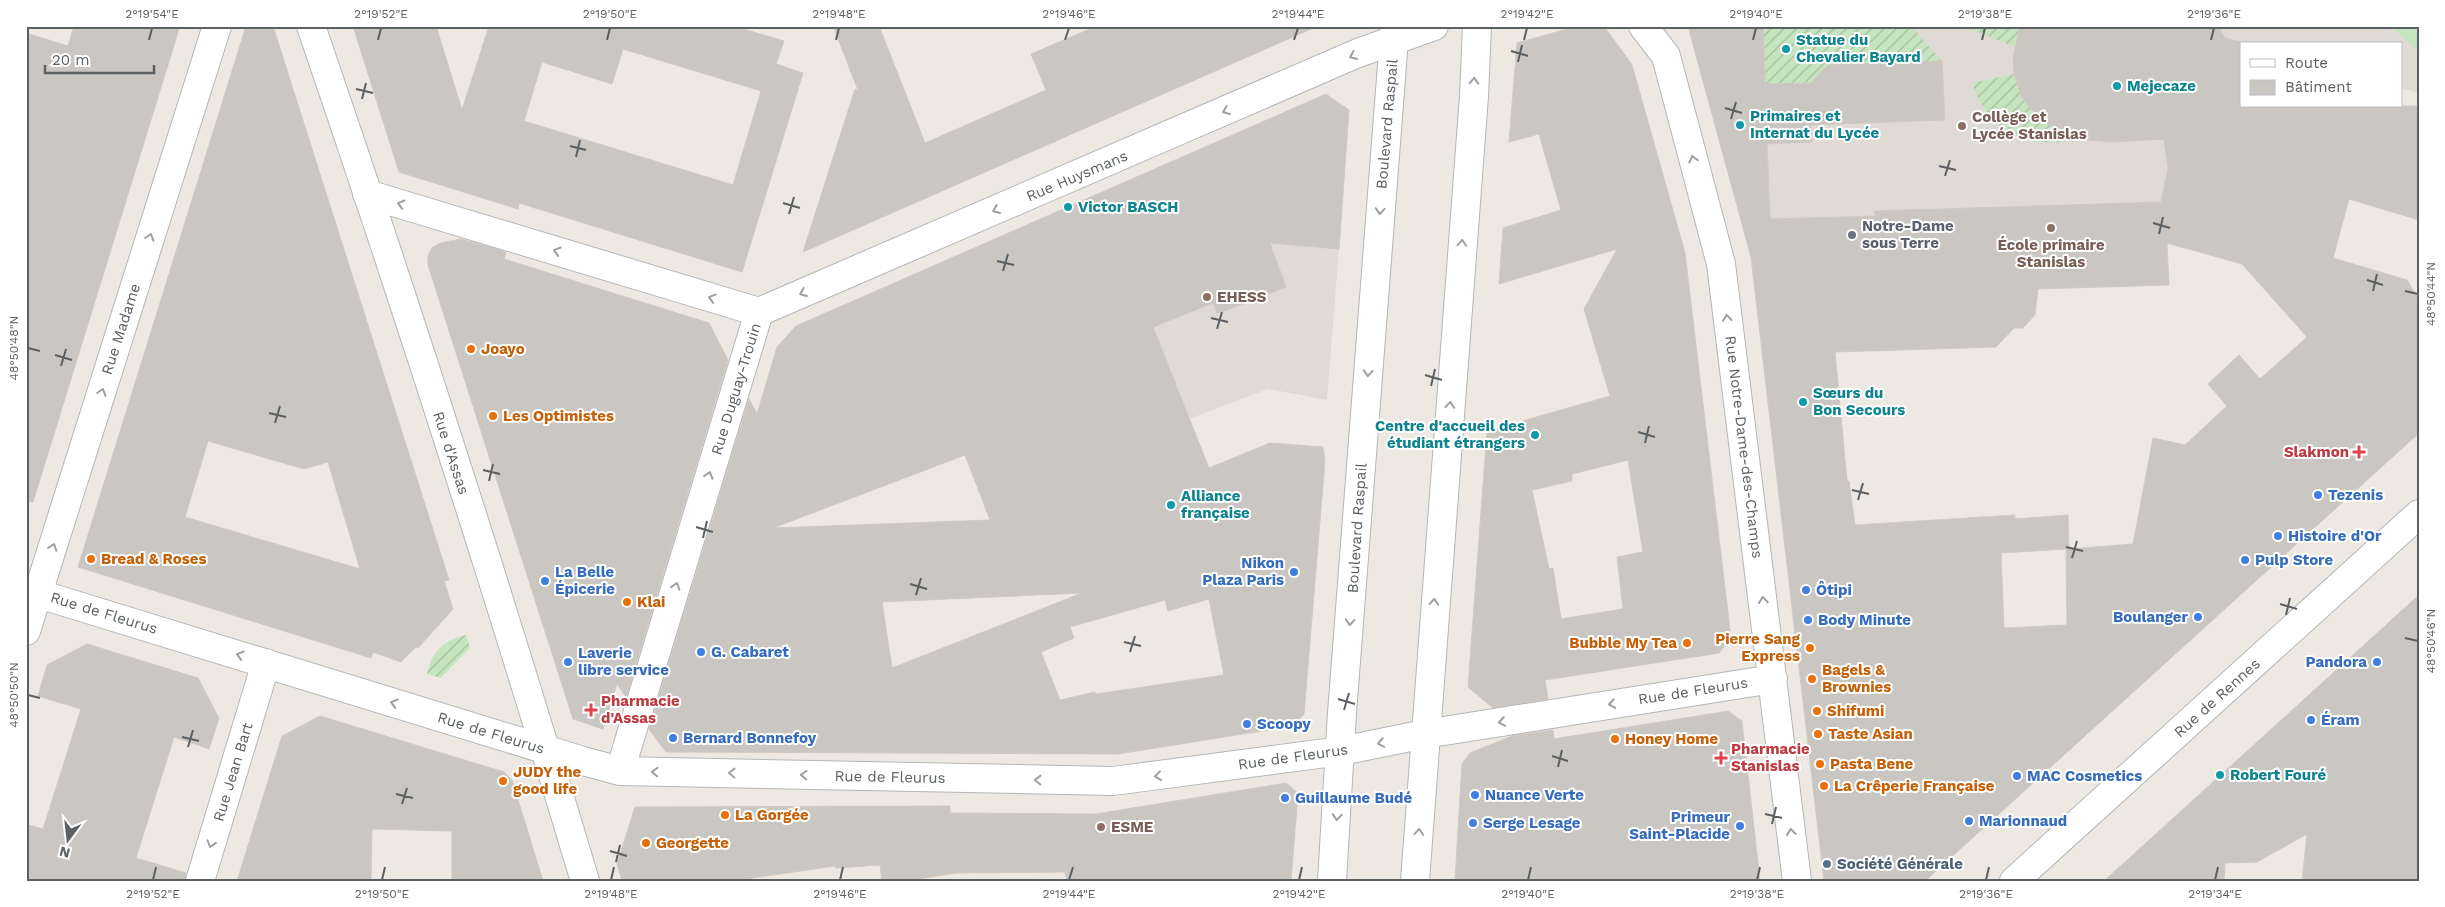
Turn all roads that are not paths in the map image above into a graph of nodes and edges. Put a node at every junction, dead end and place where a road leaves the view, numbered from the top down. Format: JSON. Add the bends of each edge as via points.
{"nodes":[{"id":1,"x":217,"y":26,"type":"edge"},
{"id":2,"x":311,"y":26,"type":"edge"},
{"id":3,"x":1434,"y":26,"type":"edge"},
{"id":4,"x":1477,"y":26,"type":"edge"},
{"id":5,"x":1643,"y":26,"type":"edge"},
{"id":6,"x":1395,"y":33,"type":"edge"},
{"id":7,"x":367,"y":194,"type":"junction"},
{"id":8,"x":759,"y":312,"type":"junction"},
{"id":9,"x":2419,"y":514,"type":"edge"},
{"id":10,"x":32,"y":592,"type":"edge"},
{"id":11,"x":26,"y":631,"type":"edge"},
{"id":12,"x":266,"y":663,"type":"junction"},
{"id":13,"x":1773,"y":679,"type":"junction"},
{"id":14,"x":1425,"y":734,"type":"junction"},
{"id":15,"x":546,"y":750,"type":"junction"},
{"id":16,"x":1341,"y":751,"type":"junction"},
{"id":17,"x":620,"y":771,"type":"junction"},
{"id":18,"x":200,"y":881,"type":"edge"},
{"id":19,"x":585,"y":881,"type":"edge"},
{"id":20,"x":1332,"y":881,"type":"edge"},
{"id":21,"x":1415,"y":881,"type":"edge"},
{"id":22,"x":1797,"y":881,"type":"edge"},
{"id":23,"x":2014,"y":881,"type":"edge"}],
"edges":[{"from":10,"to":1,"type":"street","name":"Rue Madame","one_way":true},
{"from":2,"to":7,"type":"street","name":"Rue d'Assas"},
{"from":3,"to":6,"type":"street","name":"Rue Huysmans"},
{"from":14,"to":4,"type":"street","one_way":true},
{"from":13,"to":5,"type":"street","name":"Rue Notre-Dame-des-Champs","one_way":true,"via":[[1721,264],[1666,56]]},
{"from":6,"to":8,"type":"street","name":"Rue Huysmans","one_way":true,"via":[[1358,53]]},
{"from":6,"to":16,"type":"street","name":"Boulevard Raspail","one_way":true},
{"from":8,"to":7,"type":"street","name":"Rue Duguay-Trouin","one_way":true},
{"from":7,"to":15,"type":"street","name":"Rue d'Assas"},
{"from":17,"to":8,"type":"street","name":"Rue Duguay-Trouin","one_way":true},
{"from":9,"to":23,"type":"street","name":"Rue de Rennes"},
{"from":10,"to":11,"type":"street","name":"Rue Madame"},
{"from":12,"to":10,"type":"street","name":"Rue de Fleurus","one_way":true},
{"from":15,"to":12,"type":"street","name":"Rue de Fleurus","one_way":true},
{"from":12,"to":18,"type":"street","name":"Rue Jean Bart","one_way":true},
{"from":13,"to":14,"type":"street","name":"Rue de Fleurus","one_way":true},
{"from":22,"to":13,"type":"street","name":"Rue Notre-Dame-des-Champs","one_way":true},
{"from":14,"to":16,"type":"street","name":"Rue de Fleurus","one_way":true},
{"from":21,"to":14,"type":"street","one_way":true},
{"from":15,"to":17,"type":"street","name":"Rue de Fleurus"},
{"from":15,"to":19,"type":"street","name":"Rue d'Assas"},
{"from":16,"to":17,"type":"street","name":"Rue de Fleurus","one_way":true,"via":[[1113,781]]},
{"from":16,"to":20,"type":"street","name":"Boulevard Raspail","one_way":true}]}
